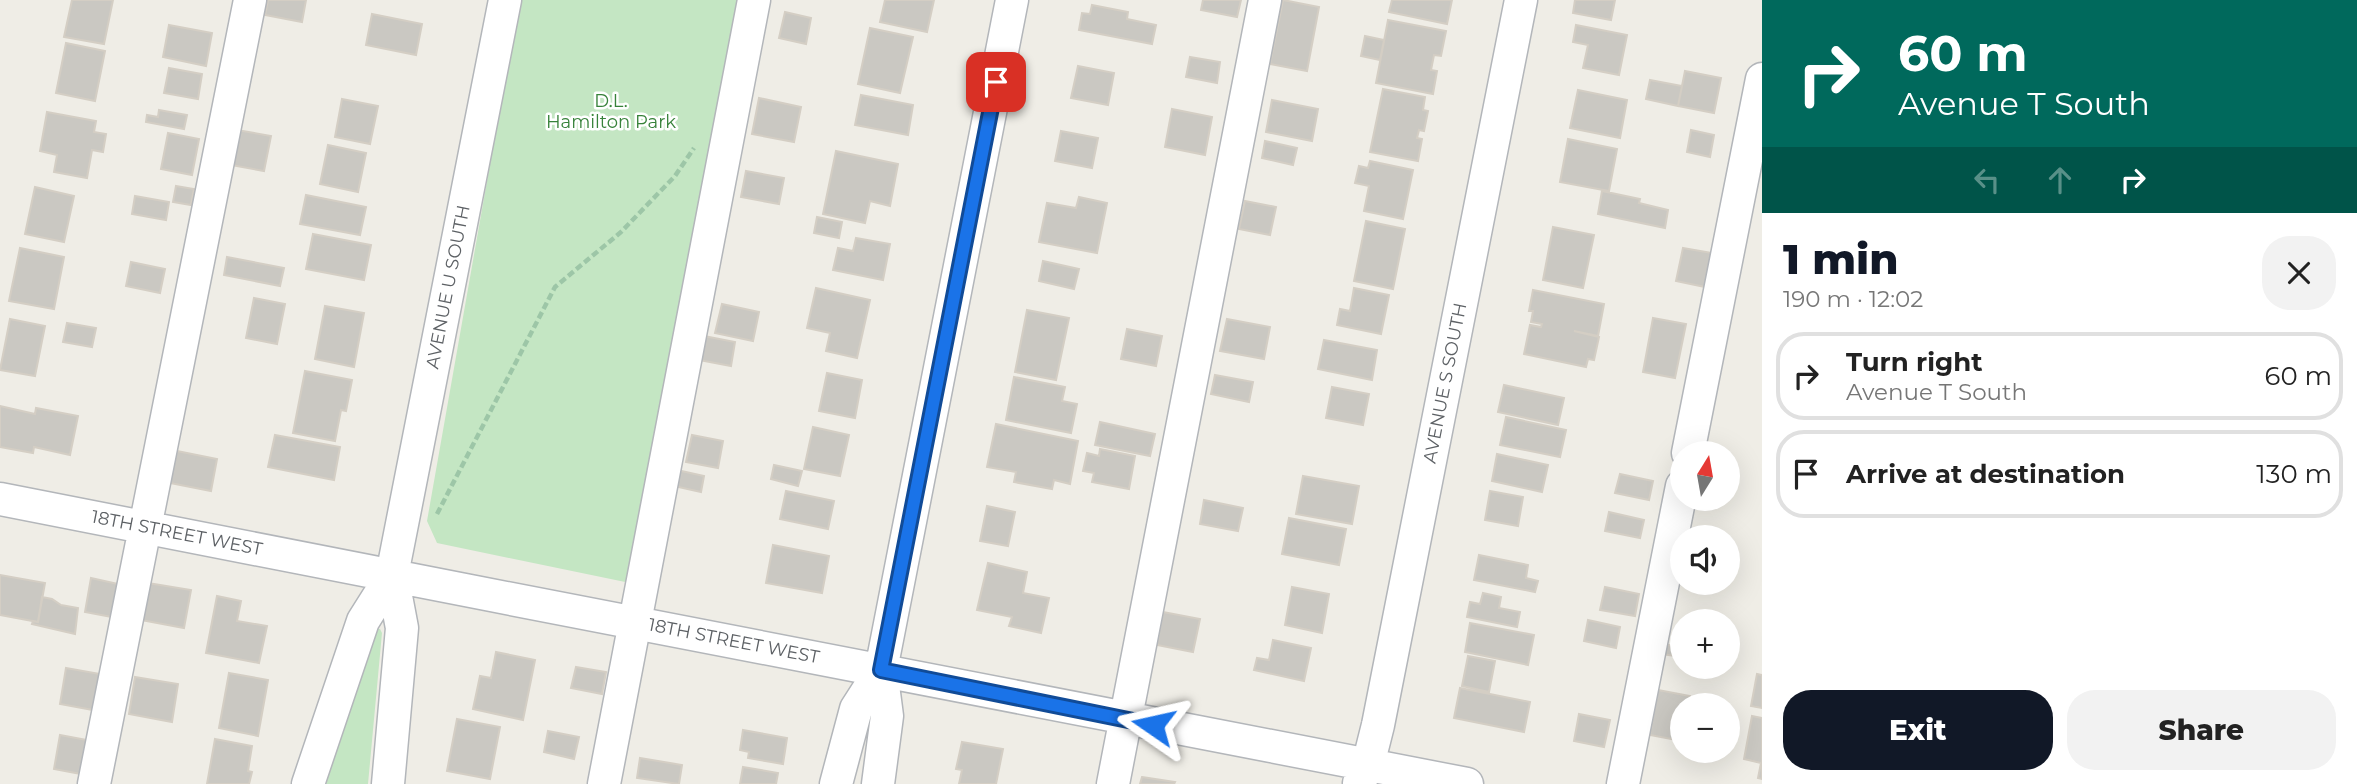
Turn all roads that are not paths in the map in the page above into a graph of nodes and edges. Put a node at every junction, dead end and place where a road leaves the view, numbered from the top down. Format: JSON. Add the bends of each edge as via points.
{"nodes":[{"id":1,"x":250,"y":0,"type":"edge"},
{"id":2,"x":505,"y":0,"type":"edge"},
{"id":3,"x":754,"y":0,"type":"edge"},
{"id":4,"x":1013,"y":0,"type":"edge"},
{"id":5,"x":1265,"y":0,"type":"edge"},
{"id":6,"x":1521,"y":0,"type":"edge"},
{"id":7,"x":1762,"y":79,"type":"edge"},
{"id":8,"x":1690,"y":441,"type":"edge"},
{"id":9,"x":0,"y":499,"type":"edge"},
{"id":10,"x":1677,"y":511,"type":"edge"},
{"id":11,"x":146,"y":527,"type":"junction"},
{"id":12,"x":392,"y":575,"type":"junction"},
{"id":13,"x":636,"y":622,"type":"junction"},
{"id":14,"x":881,"y":670,"type":"junction"},
{"id":15,"x":1126,"y":720,"type":"junction"},
{"id":16,"x":1366,"y":778,"type":"edge"},
{"id":17,"x":94,"y":784,"type":"edge"},
{"id":18,"x":308,"y":784,"type":"edge"},
{"id":19,"x":387,"y":784,"type":"edge"},
{"id":20,"x":604,"y":784,"type":"edge"},
{"id":21,"x":836,"y":784,"type":"edge"},
{"id":22,"x":878,"y":784,"type":"edge"},
{"id":23,"x":1113,"y":784,"type":"edge"},
{"id":24,"x":1467,"y":784,"type":"edge"},
{"id":25,"x":1623,"y":784,"type":"edge"}],
"edges":[{"from":1,"to":11,"type":"street"},
{"from":2,"to":12,"type":"street","name":"AVENUE U SOUTH"},
{"from":3,"to":13,"type":"street"},
{"from":4,"to":14,"type":"street"},
{"from":5,"to":15,"type":"street"},
{"from":6,"to":16,"type":"street","name":"AVENUE S SOUTH"},
{"from":7,"to":8,"type":"street"},
{"from":9,"to":11,"type":"street","name":"18TH STREET WEST"},
{"from":10,"to":25,"type":"street"},
{"from":11,"to":12,"type":"street","name":"18TH STREET WEST"},
{"from":11,"to":17,"type":"street"},
{"from":12,"to":13,"type":"street","name":"18TH STREET WEST"},
{"from":12,"to":18,"type":"street","name":"AVENUE U SOUTH","via":[[363,621]]},
{"from":12,"to":19,"type":"street","name":"AVENUE U SOUTH","via":[[402,628]]},
{"from":13,"to":14,"type":"street","name":"18TH STREET WEST"},
{"from":13,"to":20,"type":"street"},
{"from":14,"to":15,"type":"street","name":"18TH STREET WEST"},
{"from":14,"to":21,"type":"street","via":[[856,709]]},
{"from":14,"to":22,"type":"street","via":[[887,716]]},
{"from":15,"to":16,"type":"street","name":"18TH STREET WEST"},
{"from":15,"to":23,"type":"street"},
{"from":16,"to":24,"type":"street","name":"18TH STREET WEST"}]}
